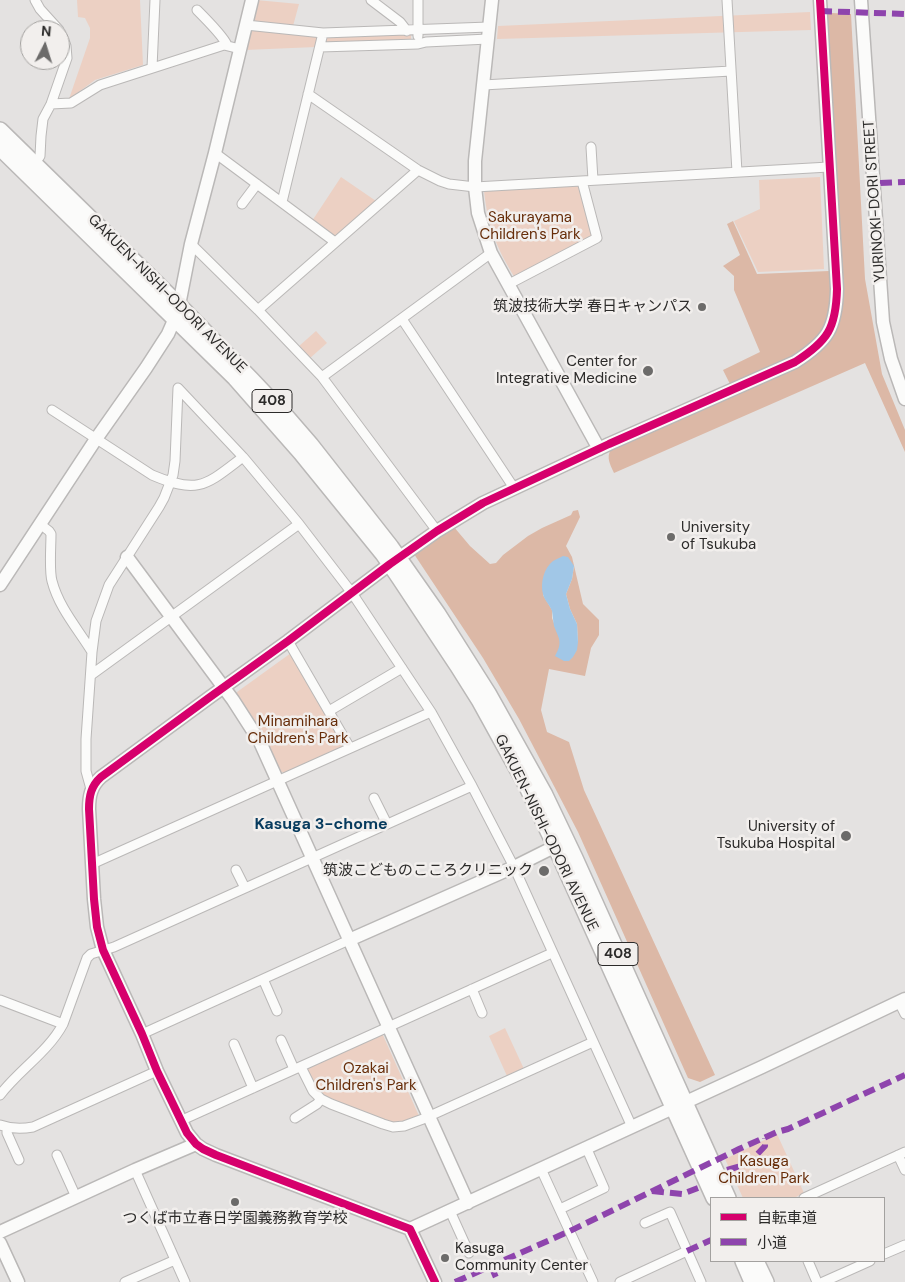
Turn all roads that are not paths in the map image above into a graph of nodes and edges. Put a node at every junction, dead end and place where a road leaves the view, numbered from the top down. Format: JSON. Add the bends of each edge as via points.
{"nodes":[{"id":1,"x":35,"y":0,"type":"edge"},
{"id":2,"x":155,"y":0,"type":"edge"},
{"id":3,"x":252,"y":0,"type":"edge"},
{"id":4,"x":371,"y":0,"type":"edge"},
{"id":5,"x":418,"y":0,"type":"edge"},
{"id":6,"x":492,"y":0,"type":"edge"},
{"id":7,"x":727,"y":0,"type":"edge"},
{"id":8,"x":820,"y":0,"type":"edge"},
{"id":9,"x":861,"y":0,"type":"edge"},
{"id":10,"x":197,"y":10,"type":"dead end"},
{"id":11,"x":50,"y":20,"type":"edge"},
{"id":12,"x":246,"y":25,"type":"junction"},
{"id":13,"x":418,"y":30,"type":"junction"},
{"id":14,"x":407,"y":31,"type":"junction"},
{"id":15,"x":323,"y":33,"type":"junction"},
{"id":16,"x":488,"y":33,"type":"junction"},
{"id":17,"x":418,"y":44,"type":"junction"},
{"id":18,"x":227,"y":45,"type":"junction"},
{"id":19,"x":320,"y":47,"type":"junction"},
{"id":20,"x":240,"y":49,"type":"junction"},
{"id":21,"x":152,"y":68,"type":"junction"},
{"id":22,"x":63,"y":70,"type":"edge"},
{"id":23,"x":731,"y":71,"type":"junction"},
{"id":24,"x":483,"y":85,"type":"junction"},
{"id":25,"x":308,"y":94,"type":"junction"},
{"id":26,"x":51,"y":104,"type":"junction"},
{"id":27,"x":0,"y":130,"type":"edge"},
{"id":28,"x":591,"y":147,"type":"dead end"},
{"id":29,"x":0,"y":148,"type":"edge"},
{"id":30,"x":215,"y":153,"type":"junction"},
{"id":31,"x":34,"y":164,"type":"junction"},
{"id":32,"x":829,"y":167,"type":"junction"},
{"id":33,"x":418,"y":170,"type":"junction"},
{"id":34,"x":737,"y":172,"type":"junction"},
{"id":35,"x":593,"y":180,"type":"junction"},
{"id":36,"x":582,"y":181,"type":"junction"},
{"id":37,"x":257,"y":184,"type":"junction"},
{"id":38,"x":475,"y":188,"type":"junction"},
{"id":39,"x":282,"y":202,"type":"junction"},
{"id":40,"x":242,"y":204,"type":"dead end"},
{"id":41,"x":335,"y":242,"type":"junction"},
{"id":42,"x":191,"y":244,"type":"junction"},
{"id":43,"x":491,"y":254,"type":"junction"},
{"id":44,"x":509,"y":284,"type":"junction"},
{"id":45,"x":258,"y":310,"type":"junction"},
{"id":46,"x":177,"y":312,"type":"junction"},
{"id":47,"x":402,"y":319,"type":"junction"},
{"id":48,"x":322,"y":377,"type":"junction"},
{"id":49,"x":905,"y":399,"type":"edge"},
{"id":50,"x":52,"y":410,"type":"dead end"},
{"id":51,"x":96,"y":439,"type":"junction"},
{"id":52,"x":599,"y":449,"type":"junction"},
{"id":53,"x":243,"y":458,"type":"junction"},
{"id":54,"x":170,"y":482,"type":"junction"},
{"id":55,"x":514,"y":488,"type":"junction"},
{"id":56,"x":40,"y":524,"type":"junction"},
{"id":57,"x":299,"y":524,"type":"junction"},
{"id":58,"x":437,"y":531,"type":"junction"},
{"id":59,"x":127,"y":557,"type":"junction"},
{"id":60,"x":395,"y":561,"type":"junction"},
{"id":61,"x":0,"y":585,"type":"edge"},
{"id":62,"x":352,"y":593,"type":"junction"},
{"id":63,"x":172,"y":616,"type":"junction"},
{"id":64,"x":288,"y":641,"type":"junction"},
{"id":65,"x":92,"y":652,"type":"junction"},
{"id":66,"x":402,"y":668,"type":"junction"},
{"id":67,"x":91,"y":675,"type":"junction"},
{"id":68,"x":224,"y":687,"type":"junction"},
{"id":69,"x":329,"y":711,"type":"junction"},
{"id":70,"x":430,"y":712,"type":"junction"},
{"id":71,"x":350,"y":748,"type":"junction"},
{"id":72,"x":277,"y":781,"type":"junction"},
{"id":73,"x":472,"y":786,"type":"junction"},
{"id":74,"x":91,"y":789,"type":"junction"},
{"id":75,"x":374,"y":798,"type":"dead end"},
{"id":76,"x":387,"y":824,"type":"junction"},
{"id":77,"x":561,"y":843,"type":"junction"},
{"id":78,"x":312,"y":858,"type":"junction"},
{"id":79,"x":92,"y":864,"type":"junction"},
{"id":80,"x":514,"y":867,"type":"junction"},
{"id":81,"x":236,"y":870,"type":"dead end"},
{"id":82,"x":244,"y":888,"type":"junction"},
{"id":83,"x":349,"y":940,"type":"junction"},
{"id":84,"x":102,"y":950,"type":"junction"},
{"id":85,"x":552,"y":953,"type":"junction"},
{"id":86,"x":263,"y":979,"type":"junction"},
{"id":87,"x":472,"y":989,"type":"junction"},
{"id":88,"x":0,"y":1000,"type":"edge"},
{"id":89,"x":902,"y":1000,"type":"edge"},
{"id":90,"x":277,"y":1010,"type":"dead end"},
{"id":91,"x":482,"y":1013,"type":"dead end"},
{"id":92,"x":905,"y":1014,"type":"edge"},
{"id":93,"x":63,"y":1024,"type":"junction"},
{"id":94,"x":389,"y":1027,"type":"junction"},
{"id":95,"x":142,"y":1034,"type":"junction"},
{"id":96,"x":281,"y":1040,"type":"dead end"},
{"id":97,"x":593,"y":1042,"type":"junction"},
{"id":98,"x":234,"y":1044,"type":"dead end"},
{"id":99,"x":298,"y":1068,"type":"junction"},
{"id":100,"x":157,"y":1071,"type":"junction"},
{"id":101,"x":253,"y":1088,"type":"junction"},
{"id":102,"x":0,"y":1095,"type":"edge"},
{"id":103,"x":321,"y":1100,"type":"junction"},
{"id":104,"x":679,"y":1105,"type":"junction"},
{"id":105,"x":429,"y":1116,"type":"junction"},
{"id":106,"x":296,"y":1118,"type":"dead end"},
{"id":107,"x":180,"y":1121,"type":"junction"},
{"id":108,"x":4,"y":1127,"type":"edge"},
{"id":109,"x":632,"y":1127,"type":"junction"},
{"id":110,"x":196,"y":1144,"type":"junction"},
{"id":111,"x":586,"y":1148,"type":"junction"},
{"id":112,"x":902,"y":1153,"type":"edge"},
{"id":113,"x":58,"y":1155,"type":"dead end"},
{"id":114,"x":19,"y":1160,"type":"dead end"},
{"id":115,"x":541,"y":1169,"type":"junction"},
{"id":116,"x":135,"y":1170,"type":"junction"},
{"id":117,"x":905,"y":1170,"type":"edge"},
{"id":118,"x":76,"y":1197,"type":"junction"},
{"id":119,"x":714,"y":1197,"type":"edge"},
{"id":120,"x":727,"y":1197,"type":"edge"},
{"id":121,"x":806,"y":1197,"type":"edge"},
{"id":122,"x":468,"y":1202,"type":"junction"},
{"id":123,"x":560,"y":1209,"type":"junction"},
{"id":124,"x":450,"y":1211,"type":"junction"},
{"id":125,"x":645,"y":1223,"type":"dead end"},
{"id":126,"x":410,"y":1229,"type":"junction"},
{"id":127,"x":0,"y":1232,"type":"edge"},
{"id":128,"x":0,"y":1243,"type":"edge"},
{"id":129,"x":905,"y":1245,"type":"edge"},
{"id":130,"x":687,"y":1251,"type":"junction"},
{"id":131,"x":470,"y":1253,"type":"dead end"},
{"id":132,"x":885,"y":1254,"type":"edge"},
{"id":133,"x":175,"y":1260,"type":"junction"},
{"id":134,"x":743,"y":1262,"type":"edge"},
{"id":135,"x":756,"y":1262,"type":"edge"},
{"id":136,"x":808,"y":1262,"type":"edge"},
{"id":137,"x":868,"y":1262,"type":"edge"},
{"id":138,"x":18,"y":1282,"type":"edge"},
{"id":139,"x":125,"y":1282,"type":"edge"},
{"id":140,"x":185,"y":1282,"type":"edge"},
{"id":141,"x":436,"y":1282,"type":"edge"},
{"id":142,"x":593,"y":1282,"type":"edge"},
{"id":143,"x":620,"y":1282,"type":"edge"},
{"id":144,"x":702,"y":1282,"type":"edge"},
{"id":145,"x":752,"y":1282,"type":"edge"},
{"id":146,"x":766,"y":1282,"type":"edge"},
{"id":147,"x":817,"y":1282,"type":"edge"},
{"id":148,"x":823,"y":1282,"type":"edge"}],
"edges":[{"from":1,"to":11,"type":"street"},
{"from":2,"to":21,"type":"street"},
{"from":3,"to":12,"type":"street"},
{"from":4,"to":14,"type":"street"},
{"from":5,"to":13,"type":"street"},
{"from":6,"to":16,"type":"street"},
{"from":7,"to":23,"type":"street"},
{"from":8,"to":32,"type":"street"},
{"from":9,"to":49,"type":"street","name":"YURINOKI-DORI STREET","via":[[883,322],[891,360]]},
{"from":10,"to":18,"type":"street"},
{"from":12,"to":15,"type":"street"},
{"from":12,"to":20,"type":"street"},
{"from":13,"to":14,"type":"street"},
{"from":13,"to":16,"type":"street"},
{"from":13,"to":17,"type":"street"},
{"from":14,"to":15,"type":"street"},
{"from":15,"to":19,"type":"street"},
{"from":16,"to":17,"type":"street"},
{"from":16,"to":24,"type":"street"},
{"from":17,"to":19,"type":"street"},
{"from":18,"to":20,"type":"street"},
{"from":18,"to":21,"type":"street"},
{"from":19,"to":25,"type":"street"},
{"from":20,"to":30,"type":"street"},
{"from":21,"to":26,"type":"street","via":[[100,84],[71,103]]},
{"from":22,"to":26,"type":"street"},
{"from":23,"to":24,"type":"street"},
{"from":23,"to":34,"type":"street"},
{"from":24,"to":38,"type":"street"},
{"from":25,"to":33,"type":"street"},
{"from":25,"to":39,"type":"street"},
{"from":26,"to":31,"type":"street","via":[[43,119],[40,156]]},
{"from":27,"to":31,"type":"highway","name":"GAKUEN-NISHI-ODORI AVENUE","number":"408"},
{"from":28,"to":35,"type":"street"},
{"from":29,"to":46,"type":"highway","name":"GAKUEN-NISHI-ODORI AVENUE","number":"408"},
{"from":30,"to":37,"type":"street"},
{"from":30,"to":42,"type":"street"},
{"from":31,"to":46,"type":"highway","name":"GAKUEN-NISHI-ODORI AVENUE","number":"408"},
{"from":32,"to":34,"type":"street"},
{"from":32,"to":52,"type":"street","via":[[837,303],[833,323],[818,346],[795,362]]},
{"from":33,"to":38,"type":"street","via":[[449,184]]},
{"from":33,"to":41,"type":"street"},
{"from":34,"to":35,"type":"street"},
{"from":35,"to":36,"type":"street"},
{"from":36,"to":38,"type":"street"},
{"from":36,"to":44,"type":"street","via":[[597,238]]},
{"from":37,"to":39,"type":"street"},
{"from":37,"to":40,"type":"street"},
{"from":38,"to":43,"type":"street","via":[[478,213]]},
{"from":39,"to":41,"type":"street"},
{"from":41,"to":45,"type":"street"},
{"from":42,"to":45,"type":"street"},
{"from":42,"to":46,"type":"street"},
{"from":43,"to":44,"type":"street"},
{"from":43,"to":47,"type":"street"},
{"from":44,"to":52,"type":"street"},
{"from":45,"to":48,"type":"street"},
{"from":46,"to":51,"type":"street","via":[[168,334]]},
{"from":46,"to":60,"type":"highway","name":"GAKUEN-NISHI-ODORI AVENUE","number":"408","via":[[252,380],[311,445]]},
{"from":47,"to":48,"type":"street"},
{"from":47,"to":55,"type":"street"},
{"from":48,"to":58,"type":"street"},
{"from":50,"to":51,"type":"street"},
{"from":51,"to":54,"type":"street","via":[[152,475]]},
{"from":51,"to":56,"type":"street"},
{"from":52,"to":55,"type":"street"},
{"from":53,"to":54,"type":"street","via":[[206,483],[192,486]]},
{"from":53,"to":54,"type":"street","via":[[178,388],[175,461]]},
{"from":53,"to":57,"type":"street"},
{"from":54,"to":59,"type":"street","via":[[160,508]]},
{"from":55,"to":58,"type":"street"},
{"from":56,"to":61,"type":"street"},
{"from":56,"to":65,"type":"street","via":[[51,534],[52,579],[57,594]]},
{"from":57,"to":62,"type":"street"},
{"from":57,"to":63,"type":"street"},
{"from":58,"to":60,"type":"street"},
{"from":59,"to":63,"type":"street"},
{"from":59,"to":65,"type":"street","via":[[102,602]]},
{"from":60,"to":62,"type":"street"},
{"from":60,"to":77,"type":"highway","name":"GAKUEN-NISHI-ODORI AVENUE","number":"408","via":[[438,614],[488,693],[538,782]]},
{"from":62,"to":64,"type":"street"},
{"from":62,"to":66,"type":"street"},
{"from":63,"to":67,"type":"street"},
{"from":63,"to":68,"type":"street"},
{"from":64,"to":68,"type":"street"},
{"from":64,"to":69,"type":"street"},
{"from":65,"to":67,"type":"street"},
{"from":66,"to":69,"type":"street"},
{"from":66,"to":70,"type":"street"},
{"from":67,"to":74,"type":"street","via":[[86,771]]},
{"from":68,"to":72,"type":"street","via":[[251,727]]},
{"from":68,"to":74,"type":"street","via":[[101,777]]},
{"from":69,"to":71,"type":"street"},
{"from":70,"to":71,"type":"street"},
{"from":70,"to":73,"type":"street"},
{"from":71,"to":72,"type":"street"},
{"from":72,"to":78,"type":"street"},
{"from":72,"to":79,"type":"street"},
{"from":73,"to":76,"type":"street"},
{"from":73,"to":80,"type":"street"},
{"from":74,"to":79,"type":"street"},
{"from":75,"to":76,"type":"street"},
{"from":76,"to":78,"type":"street"},
{"from":77,"to":80,"type":"street"},
{"from":77,"to":104,"type":"highway","name":"GAKUEN-NISHI-ODORI AVENUE","number":"408"},
{"from":78,"to":82,"type":"street"},
{"from":78,"to":83,"type":"street"},
{"from":79,"to":84,"type":"street"},
{"from":80,"to":83,"type":"street"},
{"from":80,"to":85,"type":"street"},
{"from":81,"to":82,"type":"street"},
{"from":82,"to":84,"type":"street"},
{"from":83,"to":86,"type":"street"},
{"from":83,"to":94,"type":"street"},
{"from":84,"to":93,"type":"street","via":[[87,958]]},
{"from":84,"to":95,"type":"street"},
{"from":85,"to":87,"type":"street"},
{"from":85,"to":97,"type":"street"},
{"from":86,"to":90,"type":"street"},
{"from":86,"to":95,"type":"street"},
{"from":87,"to":91,"type":"street"},
{"from":87,"to":94,"type":"street"},
{"from":88,"to":93,"type":"street"},
{"from":89,"to":92,"type":"street"},
{"from":89,"to":104,"type":"street"},
{"from":93,"to":102,"type":"street"},
{"from":94,"to":99,"type":"street"},
{"from":94,"to":105,"type":"street"},
{"from":95,"to":100,"type":"street"},
{"from":96,"to":99,"type":"street"},
{"from":97,"to":105,"type":"street"},
{"from":97,"to":109,"type":"street"},
{"from":98,"to":101,"type":"street"},
{"from":99,"to":101,"type":"street"},
{"from":99,"to":103,"type":"street"},
{"from":100,"to":107,"type":"street"},
{"from":100,"to":108,"type":"street","via":[[33,1126],[23,1129]]},
{"from":101,"to":107,"type":"street"},
{"from":103,"to":105,"type":"street","via":[[393,1127]]},
{"from":103,"to":106,"type":"street"},
{"from":104,"to":109,"type":"street"},
{"from":104,"to":119,"type":"highway","name":"GAKUEN-NISHI-ODORI AVENUE","number":"408"},
{"from":104,"to":120,"type":"highway","name":"GAKUEN-NISHI-ODORI AVENUE","number":"408"},
{"from":105,"to":122,"type":"street"},
{"from":107,"to":110,"type":"street"},
{"from":108,"to":114,"type":"street"},
{"from":109,"to":111,"type":"street"},
{"from":110,"to":116,"type":"street"},
{"from":110,"to":126,"type":"street","via":[[216,1155]]},
{"from":111,"to":115,"type":"street"},
{"from":111,"to":123,"type":"street","via":[[604,1188]]},
{"from":112,"to":117,"type":"street"},
{"from":112,"to":121,"type":"street"},
{"from":113,"to":118,"type":"street"},
{"from":115,"to":122,"type":"street"},
{"from":115,"to":123,"type":"street"},
{"from":116,"to":118,"type":"street"},
{"from":116,"to":133,"type":"street"},
{"from":118,"to":127,"type":"street"},
{"from":122,"to":124,"type":"street"},
{"from":123,"to":142,"type":"street"},
{"from":124,"to":126,"type":"street"},
{"from":124,"to":131,"type":"street"},
{"from":125,"to":130,"type":"street","via":[[670,1212]]},
{"from":126,"to":141,"type":"street"},
{"from":128,"to":138,"type":"street"},
{"from":129,"to":132,"type":"street"},
{"from":130,"to":143,"type":"street"},
{"from":130,"to":144,"type":"street"},
{"from":133,"to":139,"type":"street"},
{"from":133,"to":140,"type":"street"},
{"from":134,"to":145,"type":"highway"},
{"from":135,"to":146,"type":"highway"},
{"from":136,"to":147,"type":"street"},
{"from":137,"to":148,"type":"street"}]}
